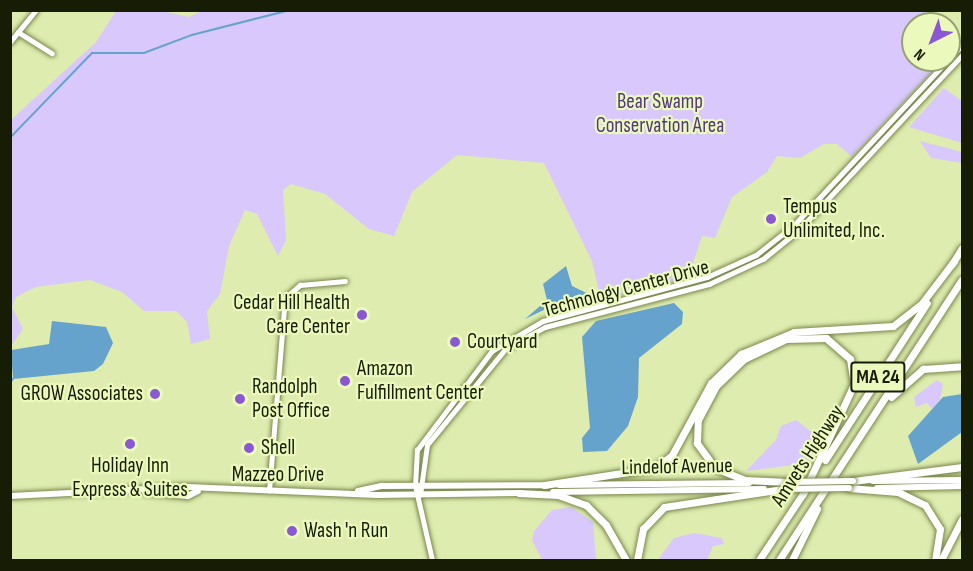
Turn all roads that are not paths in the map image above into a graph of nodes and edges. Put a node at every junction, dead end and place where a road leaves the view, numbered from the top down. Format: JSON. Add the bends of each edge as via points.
{"nodes":[{"id":1,"x":36,"y":10,"type":"edge"},
{"id":2,"x":18,"y":32,"type":"junction"},
{"id":3,"x":10,"y":42,"type":"edge"},
{"id":4,"x":52,"y":53,"type":"dead end"},
{"id":5,"x":963,"y":55,"type":"edge"},
{"id":6,"x":938,"y":72,"type":"edge"},
{"id":7,"x":963,"y":248,"type":"edge"},
{"id":8,"x":954,"y":261,"type":"junction"},
{"id":9,"x":963,"y":279,"type":"edge"},
{"id":10,"x":345,"y":281,"type":"dead end"},
{"id":11,"x":963,"y":366,"type":"edge"},
{"id":12,"x":856,"y":442,"type":"junction"},
{"id":13,"x":963,"y":467,"type":"edge"},
{"id":14,"x":834,"y":477,"type":"junction"},
{"id":15,"x":963,"y":480,"type":"edge"},
{"id":16,"x":788,"y":482,"type":"junction"},
{"id":17,"x":544,"y":485,"type":"junction"},
{"id":18,"x":851,"y":485,"type":"junction"},
{"id":19,"x":392,"y":486,"type":"joint"},
{"id":20,"x":419,"y":486,"type":"junction"},
{"id":21,"x":963,"y":486,"type":"edge"},
{"id":22,"x":783,"y":489,"type":"junction"},
{"id":23,"x":269,"y":491,"type":"junction"},
{"id":24,"x":358,"y":492,"type":"junction"},
{"id":25,"x":519,"y":493,"type":"junction"},
{"id":26,"x":802,"y":494,"type":"junction"},
{"id":27,"x":396,"y":495,"type":"joint"},
{"id":28,"x":420,"y":495,"type":"junction"},
{"id":29,"x":10,"y":496,"type":"edge"},
{"id":30,"x":963,"y":519,"type":"edge"},
{"id":31,"x":432,"y":561,"type":"edge"},
{"id":32,"x":626,"y":561,"type":"edge"},
{"id":33,"x":637,"y":561,"type":"edge"},
{"id":34,"x":758,"y":561,"type":"edge"},
{"id":35,"x":779,"y":561,"type":"edge"},
{"id":36,"x":792,"y":561,"type":"edge"},
{"id":37,"x":935,"y":561,"type":"edge"},
{"id":38,"x":941,"y":561,"type":"edge"}],
"edges":[{"from":1,"to":2,"type":"street"},
{"from":2,"to":3,"type":"street"},
{"from":2,"to":4,"type":"street"},
{"from":5,"to":20,"type":"street","name":"Technology Center Drive","via":[[799,230],[763,259],[709,284],[545,327],[506,348],[429,441],[421,463]]},
{"from":6,"to":20,"type":"street","name":"Technology Center Drive","via":[[794,225],[756,255],[707,277],[543,321],[502,343],[421,442]]},
{"from":7,"to":8,"type":"highway","name":"Amvets Highway","number":"MA 24"},
{"from":8,"to":17,"type":"highway","via":[[915,311],[892,326],[794,332],[741,354],[711,383],[672,455],[655,468]]},
{"from":8,"to":26,"type":"highway","name":"Amvets Highway","number":"MA 24"},
{"from":9,"to":12,"type":"highway","name":"Amvets Highway","number":"MA 24"},
{"from":10,"to":23,"type":"street","via":[[300,285],[285,298]]},
{"from":11,"to":12,"type":"highway","via":[[938,365],[913,374]]},
{"from":12,"to":14,"type":"highway","name":"Amvets Highway","number":"MA 24"},
{"from":13,"to":18,"type":"highway"},
{"from":14,"to":35,"type":"highway","name":"Amvets Highway","number":"MA 24"},
{"from":14,"to":36,"type":"highway"},
{"from":15,"to":18,"type":"main road","name":"Lindelof Avenue"},
{"from":16,"to":17,"type":"main road","name":"Lindelof Avenue"},
{"from":16,"to":18,"type":"main road","name":"Lindelof Avenue","bridge":true},
{"from":16,"to":26,"type":"highway","via":[[745,480],[715,468],[699,449],[698,420],[720,381],[756,351],[795,337],[826,338],[850,359],[854,384]]},
{"from":17,"to":20,"type":"main road","name":"Lindelof Avenue"},
{"from":18,"to":21,"type":"main road","name":"Lindelof Avenue"},
{"from":18,"to":22,"type":"main road","name":"Lindelof Avenue","bridge":true},
{"from":18,"to":37,"type":"highway","via":[[898,492],[925,505],[940,532]]},
{"from":19,"to":20,"type":"main road","name":"Lindelof Avenue"},
{"from":19,"to":24,"type":"main road","name":"Mazzeo Drive"},
{"from":20,"to":28,"type":"street","name":"Technology Center Drive"},
{"from":22,"to":25,"type":"main road","name":"Lindelof Avenue"},
{"from":22,"to":33,"type":"highway","via":[[664,507],[642,529]]},
{"from":23,"to":24,"type":"main road","name":"Mazzeo Drive"},
{"from":23,"to":29,"type":"main road","name":"Mazzeo Drive","via":[[198,491],[188,496],[145,492]]},
{"from":24,"to":27,"type":"main road","name":"Mazzeo Drive"},
{"from":25,"to":28,"type":"main road","name":"Lindelof Avenue"},
{"from":25,"to":32,"type":"highway","via":[[558,495],[586,505],[606,525]]},
{"from":26,"to":34,"type":"highway","name":"Amvets Highway","number":"MA 24"},
{"from":27,"to":28,"type":"main road","name":"Lindelof Avenue"},
{"from":28,"to":31,"type":"street"},
{"from":30,"to":38,"type":"highway"}]}
